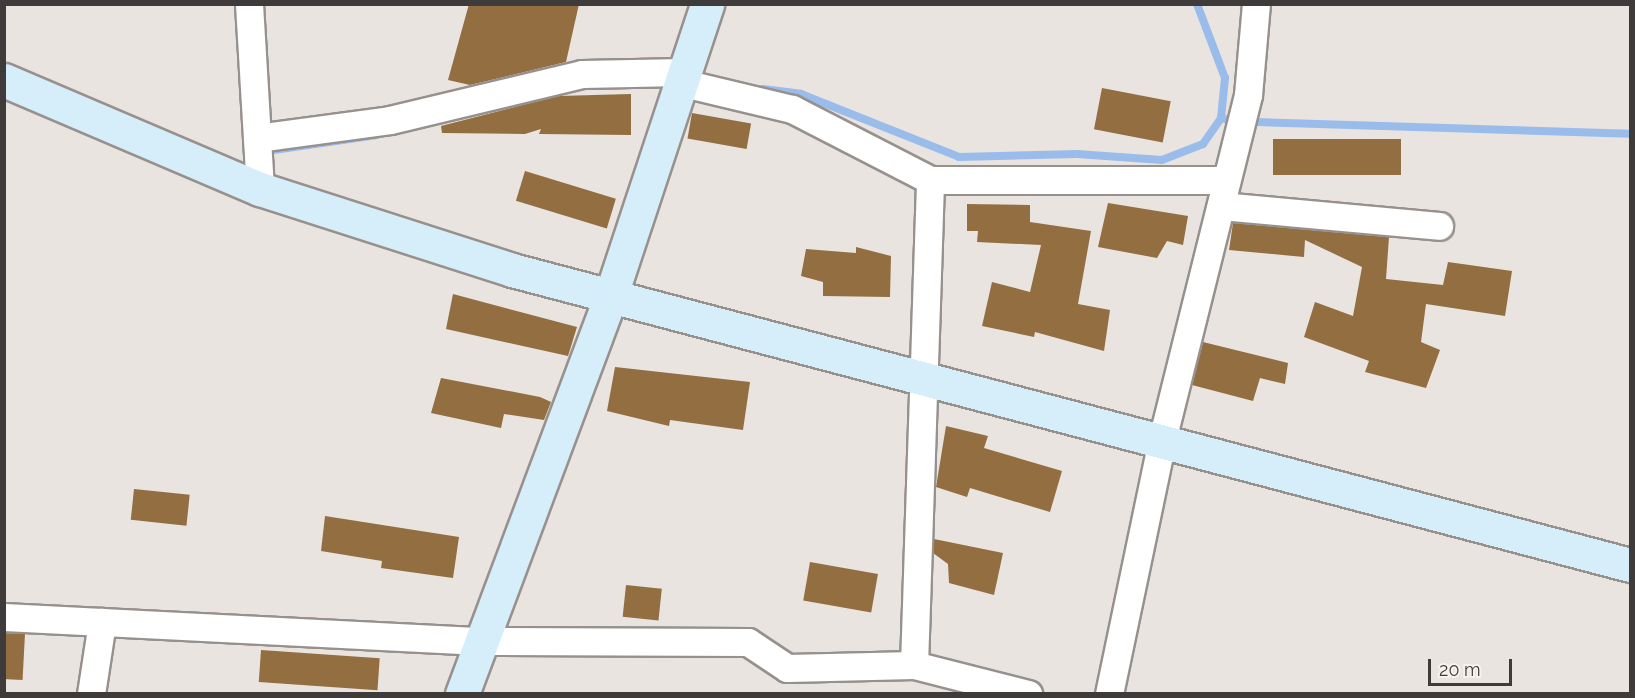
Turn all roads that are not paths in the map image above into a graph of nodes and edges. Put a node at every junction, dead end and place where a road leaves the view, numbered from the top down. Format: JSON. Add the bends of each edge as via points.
{"nodes":[{"id":1,"x":249,"y":4,"type":"edge"},
{"id":2,"x":707,"y":4,"type":"edge"},
{"id":3,"x":1256,"y":4,"type":"edge"},
{"id":4,"x":681,"y":77,"type":"junction"},
{"id":5,"x":4,"y":80,"type":"edge"},
{"id":6,"x":269,"y":138,"type":"junction"},
{"id":7,"x":930,"y":180,"type":"junction"},
{"id":8,"x":260,"y":189,"type":"junction"},
{"id":9,"x":1224,"y":193,"type":"junction"},
{"id":10,"x":1438,"y":226,"type":"dead end"},
{"id":11,"x":612,"y":292,"type":"junction"},
{"id":12,"x":924,"y":377,"type":"junction"},
{"id":13,"x":1162,"y":440,"type":"junction"},
{"id":14,"x":1630,"y":565,"type":"edge"},
{"id":15,"x":4,"y":617,"type":"edge"},
{"id":16,"x":102,"y":622,"type":"junction"},
{"id":17,"x":485,"y":640,"type":"junction"},
{"id":18,"x":914,"y":665,"type":"junction"},
{"id":19,"x":91,"y":693,"type":"edge"},
{"id":20,"x":462,"y":693,"type":"edge"},
{"id":21,"x":1028,"y":693,"type":"edge"},
{"id":22,"x":1109,"y":693,"type":"edge"}],
"edges":[{"from":1,"to":6,"type":"street"},
{"from":2,"to":4,"type":"street"},
{"from":3,"to":9,"type":"street","via":[[1248,95]]},
{"from":4,"to":6,"type":"street","via":[[582,74],[390,120]]},
{"from":4,"to":7,"type":"street","via":[[792,110]]},
{"from":4,"to":11,"type":"street"},
{"from":5,"to":8,"type":"street"},
{"from":6,"to":8,"type":"street"},
{"from":7,"to":9,"type":"street"},
{"from":7,"to":12,"type":"street"},
{"from":8,"to":11,"type":"street","via":[[512,270]]},
{"from":9,"to":10,"type":"street"},
{"from":9,"to":13,"type":"street"},
{"from":11,"to":12,"type":"street"},
{"from":11,"to":17,"type":"street"},
{"from":12,"to":13,"type":"street"},
{"from":12,"to":18,"type":"street"},
{"from":13,"to":14,"type":"street"},
{"from":13,"to":22,"type":"street"},
{"from":15,"to":16,"type":"street"},
{"from":16,"to":17,"type":"street"},
{"from":16,"to":19,"type":"street"},
{"from":17,"to":18,"type":"street","via":[[748,642],[787,668]]},
{"from":17,"to":20,"type":"street"},
{"from":18,"to":21,"type":"street"}]}
